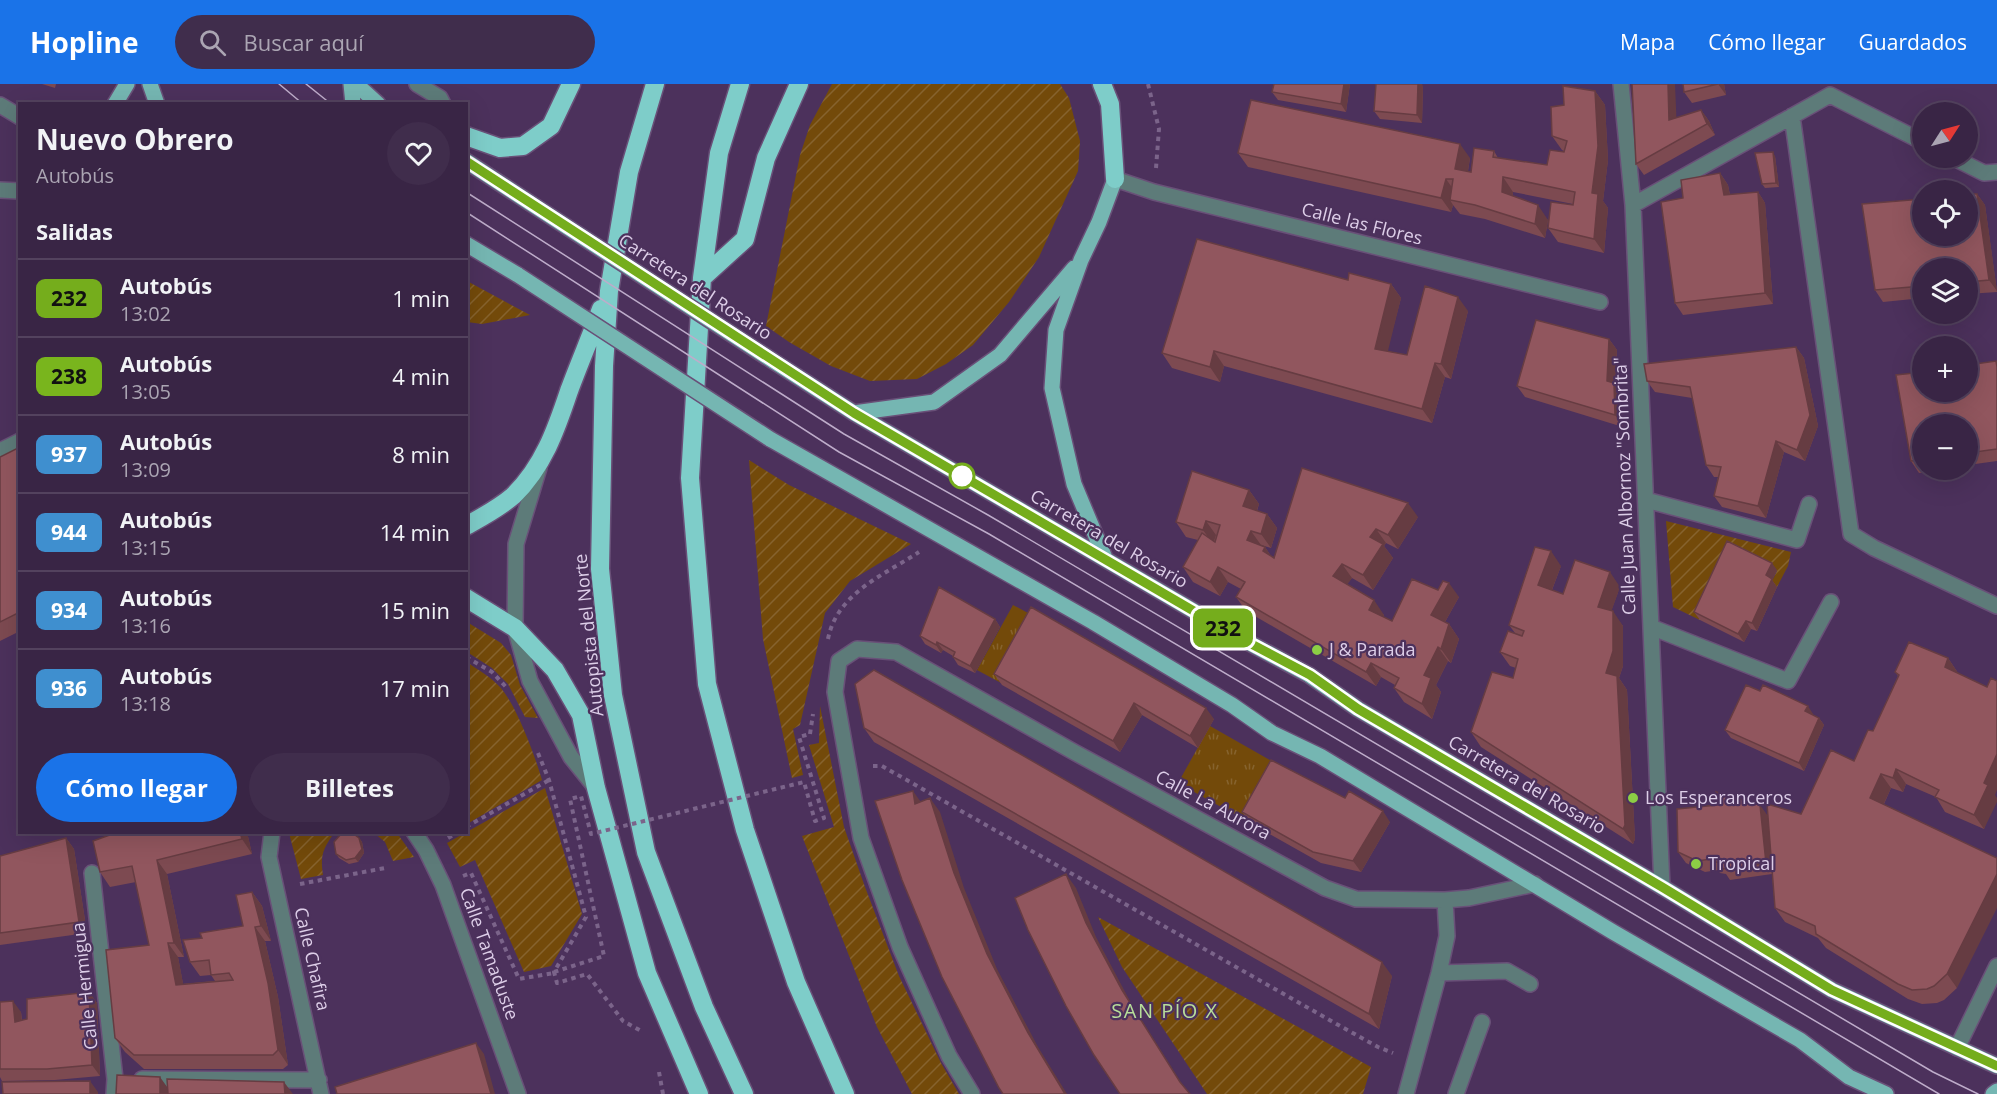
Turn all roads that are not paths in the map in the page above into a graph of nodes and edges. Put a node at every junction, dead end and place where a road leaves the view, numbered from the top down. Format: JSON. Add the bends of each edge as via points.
{"nodes":[{"id":1,"x":127,"y":84,"type":"edge"},
{"id":2,"x":150,"y":84,"type":"edge"},
{"id":3,"x":351,"y":84,"type":"edge"},
{"id":4,"x":356,"y":84,"type":"edge"},
{"id":5,"x":417,"y":84,"type":"edge"},
{"id":6,"x":571,"y":84,"type":"edge"},
{"id":7,"x":655,"y":84,"type":"edge"},
{"id":8,"x":740,"y":84,"type":"edge"},
{"id":9,"x":799,"y":84,"type":"edge"},
{"id":10,"x":1102,"y":84,"type":"edge"},
{"id":11,"x":1621,"y":84,"type":"edge"},
{"id":12,"x":116,"y":102,"type":"edge"},
{"id":13,"x":157,"y":102,"type":"edge"},
{"id":14,"x":353,"y":102,"type":"edge"},
{"id":15,"x":376,"y":102,"type":"edge"},
{"id":16,"x":441,"y":102,"type":"edge"},
{"id":17,"x":0,"y":105,"type":"edge"},
{"id":18,"x":18,"y":116,"type":"edge"},
{"id":19,"x":1792,"y":116,"type":"junction"},
{"id":20,"x":1912,"y":136,"type":"edge"},
{"id":21,"x":468,"y":137,"type":"edge"},
{"id":22,"x":468,"y":162,"type":"edge"},
{"id":23,"x":1974,"y":168,"type":"edge"},
{"id":24,"x":1997,"y":172,"type":"edge"},
{"id":25,"x":1115,"y":179,"type":"junction"},
{"id":26,"x":0,"y":190,"type":"edge"},
{"id":27,"x":18,"y":191,"type":"edge"},
{"id":28,"x":1633,"y":205,"type":"junction"},
{"id":29,"x":468,"y":245,"type":"edge"},
{"id":30,"x":1081,"y":260,"type":"junction"},
{"id":31,"x":702,"y":278,"type":"junction"},
{"id":32,"x":609,"y":291,"type":"junction"},
{"id":33,"x":1600,"y":302,"type":"dead end"},
{"id":34,"x":854,"y":413,"type":"junction"},
{"id":35,"x":18,"y":442,"type":"edge"},
{"id":36,"x":0,"y":451,"type":"edge"},
{"id":37,"x":541,"y":462,"type":"junction"},
{"id":38,"x":1646,"y":500,"type":"junction"},
{"id":39,"x":1809,"y":504,"type":"dead end"},
{"id":40,"x":468,"y":525,"type":"edge"},
{"id":41,"x":1105,"y":558,"type":"junction"},
{"id":42,"x":468,"y":599,"type":"edge"},
{"id":43,"x":1831,"y":602,"type":"dead end"},
{"id":44,"x":1997,"y":606,"type":"edge"},
{"id":45,"x":1651,"y":627,"type":"junction"},
{"id":46,"x":515,"y":628,"type":"junction"},
{"id":47,"x":596,"y":788,"type":"junction"},
{"id":48,"x":272,"y":834,"type":"edge"},
{"id":49,"x":415,"y":834,"type":"edge"},
{"id":50,"x":92,"y":873,"type":"edge"},
{"id":51,"x":1535,"y":884,"type":"junction"},
{"id":52,"x":1662,"y":887,"type":"junction"},
{"id":53,"x":1445,"y":900,"type":"junction"},
{"id":54,"x":1997,"y":966,"type":"edge"},
{"id":55,"x":1439,"y":973,"type":"junction"},
{"id":56,"x":1530,"y":984,"type":"dead end"},
{"id":57,"x":1482,"y":1022,"type":"dead end"},
{"id":58,"x":1957,"y":1047,"type":"junction"},
{"id":59,"x":1997,"y":1066,"type":"edge"},
{"id":60,"x":114,"y":1087,"type":"edge"},
{"id":61,"x":320,"y":1087,"type":"edge"},
{"id":62,"x":1997,"y":1090,"type":"edge"},
{"id":63,"x":518,"y":1094,"type":"edge"},
{"id":64,"x":699,"y":1094,"type":"edge"},
{"id":65,"x":744,"y":1094,"type":"edge"},
{"id":66,"x":846,"y":1094,"type":"edge"},
{"id":67,"x":972,"y":1094,"type":"edge"},
{"id":68,"x":1406,"y":1094,"type":"edge"},
{"id":69,"x":1456,"y":1094,"type":"edge"},
{"id":70,"x":1886,"y":1094,"type":"edge"},
{"id":71,"x":1993,"y":1094,"type":"edge"}],
"edges":[{"from":1,"to":12,"type":"main road"},
{"from":2,"to":13,"type":"main road"},
{"from":3,"to":14,"type":"main road"},
{"from":4,"to":15,"type":"main road"},
{"from":5,"to":16,"type":"street"},
{"from":6,"to":21,"type":"highway","via":[[551,126],[523,146],[500,148]]},
{"from":7,"to":32,"type":"highway","name":"Autopista del Norte","via":[[629,172]]},
{"from":8,"to":31,"type":"highway","via":[[719,153]]},
{"from":9,"to":31,"type":"highway","via":[[766,158],[745,239]]},
{"from":10,"to":25,"type":"highway","via":[[1110,104]]},
{"from":11,"to":28,"type":"street","name":"Calle Juan Albornoz \"Sombrita\""},
{"from":17,"to":18,"type":"street"},
{"from":19,"to":20,"type":"street","via":[[1830,95]]},
{"from":19,"to":28,"type":"street"},
{"from":19,"to":44,"type":"street","via":[[1851,534]]},
{"from":22,"to":34,"type":"main road","name":"Carretera del Rosario","bridge":true},
{"from":23,"to":24,"type":"street","via":[[1984,173]]},
{"from":25,"to":30,"type":"main road"},
{"from":25,"to":33,"type":"street","name":"Calle las Flores","via":[[1154,192]]},
{"from":26,"to":27,"type":"street"},
{"from":28,"to":38,"type":"street","name":"Calle Juan Albornoz \"Sombrita\""},
{"from":29,"to":51,"type":"main road","bridge":true,"via":[[770,439],[944,536],[1232,705],[1272,733],[1320,756]]},
{"from":30,"to":34,"type":"main road","via":[[1000,355],[934,402]]},
{"from":30,"to":41,"type":"main road","via":[[1056,330],[1052,388],[1074,484]]},
{"from":31,"to":66,"type":"highway","via":[[690,478],[707,684],[745,830],[796,982]]},
{"from":32,"to":37,"type":"highway"},
{"from":32,"to":65,"type":"highway","name":"Autopista del Norte","via":[[600,568],[613,695],[646,852],[704,1007]]},
{"from":34,"to":41,"type":"main road","name":"Carretera del Rosario"},
{"from":35,"to":36,"type":"street"},
{"from":37,"to":40,"type":"highway","via":[[513,495]]},
{"from":37,"to":46,"type":"street","via":[[516,544]]},
{"from":38,"to":39,"type":"street","via":[[1797,540]]},
{"from":38,"to":45,"type":"street","name":"Calle Juan Albornoz \"Sombrita\""},
{"from":41,"to":52,"type":"main road","name":"Carretera del Rosario","via":[[1310,675],[1358,709]]},
{"from":42,"to":46,"type":"highway"},
{"from":43,"to":45,"type":"street","via":[[1788,681]]},
{"from":45,"to":52,"type":"street","name":"Calle Juan Albornoz \"Sombrita\""},
{"from":46,"to":47,"type":"street","via":[[530,681],[571,758]]},
{"from":46,"to":47,"type":"highway","via":[[555,670],[581,715]]},
{"from":47,"to":64,"type":"highway","via":[[648,974]]},
{"from":48,"to":61,"type":"street","name":"Calle Chafira","via":[[269,857]]},
{"from":49,"to":63,"type":"street","name":"Calle Tamaduste","via":[[443,885]]},
{"from":50,"to":60,"type":"street","name":"Calle Hermigua"},
{"from":51,"to":53,"type":"street","name":"Calle La Aurora"},
{"from":51,"to":70,"type":"main road","via":[[1800,1040],[1849,1077]]},
{"from":52,"to":58,"type":"main road","name":"Carretera del Rosario","via":[[1832,990]]},
{"from":53,"to":55,"type":"street","via":[[1447,936]]},
{"from":53,"to":67,"type":"street","name":"Calle La Aurora","via":[[1356,899],[1325,888],[896,652],[857,649],[839,661],[835,692],[861,838],[900,947],[949,1056]]},
{"from":54,"to":58,"type":"street"},
{"from":55,"to":56,"type":"street","via":[[1507,971]]},
{"from":55,"to":68,"type":"street"},
{"from":57,"to":69,"type":"street"},
{"from":58,"to":59,"type":"main road","name":"Carretera del Rosario"},
{"from":60,"to":61,"type":"street"},
{"from":62,"to":71,"type":"main road"}]}
